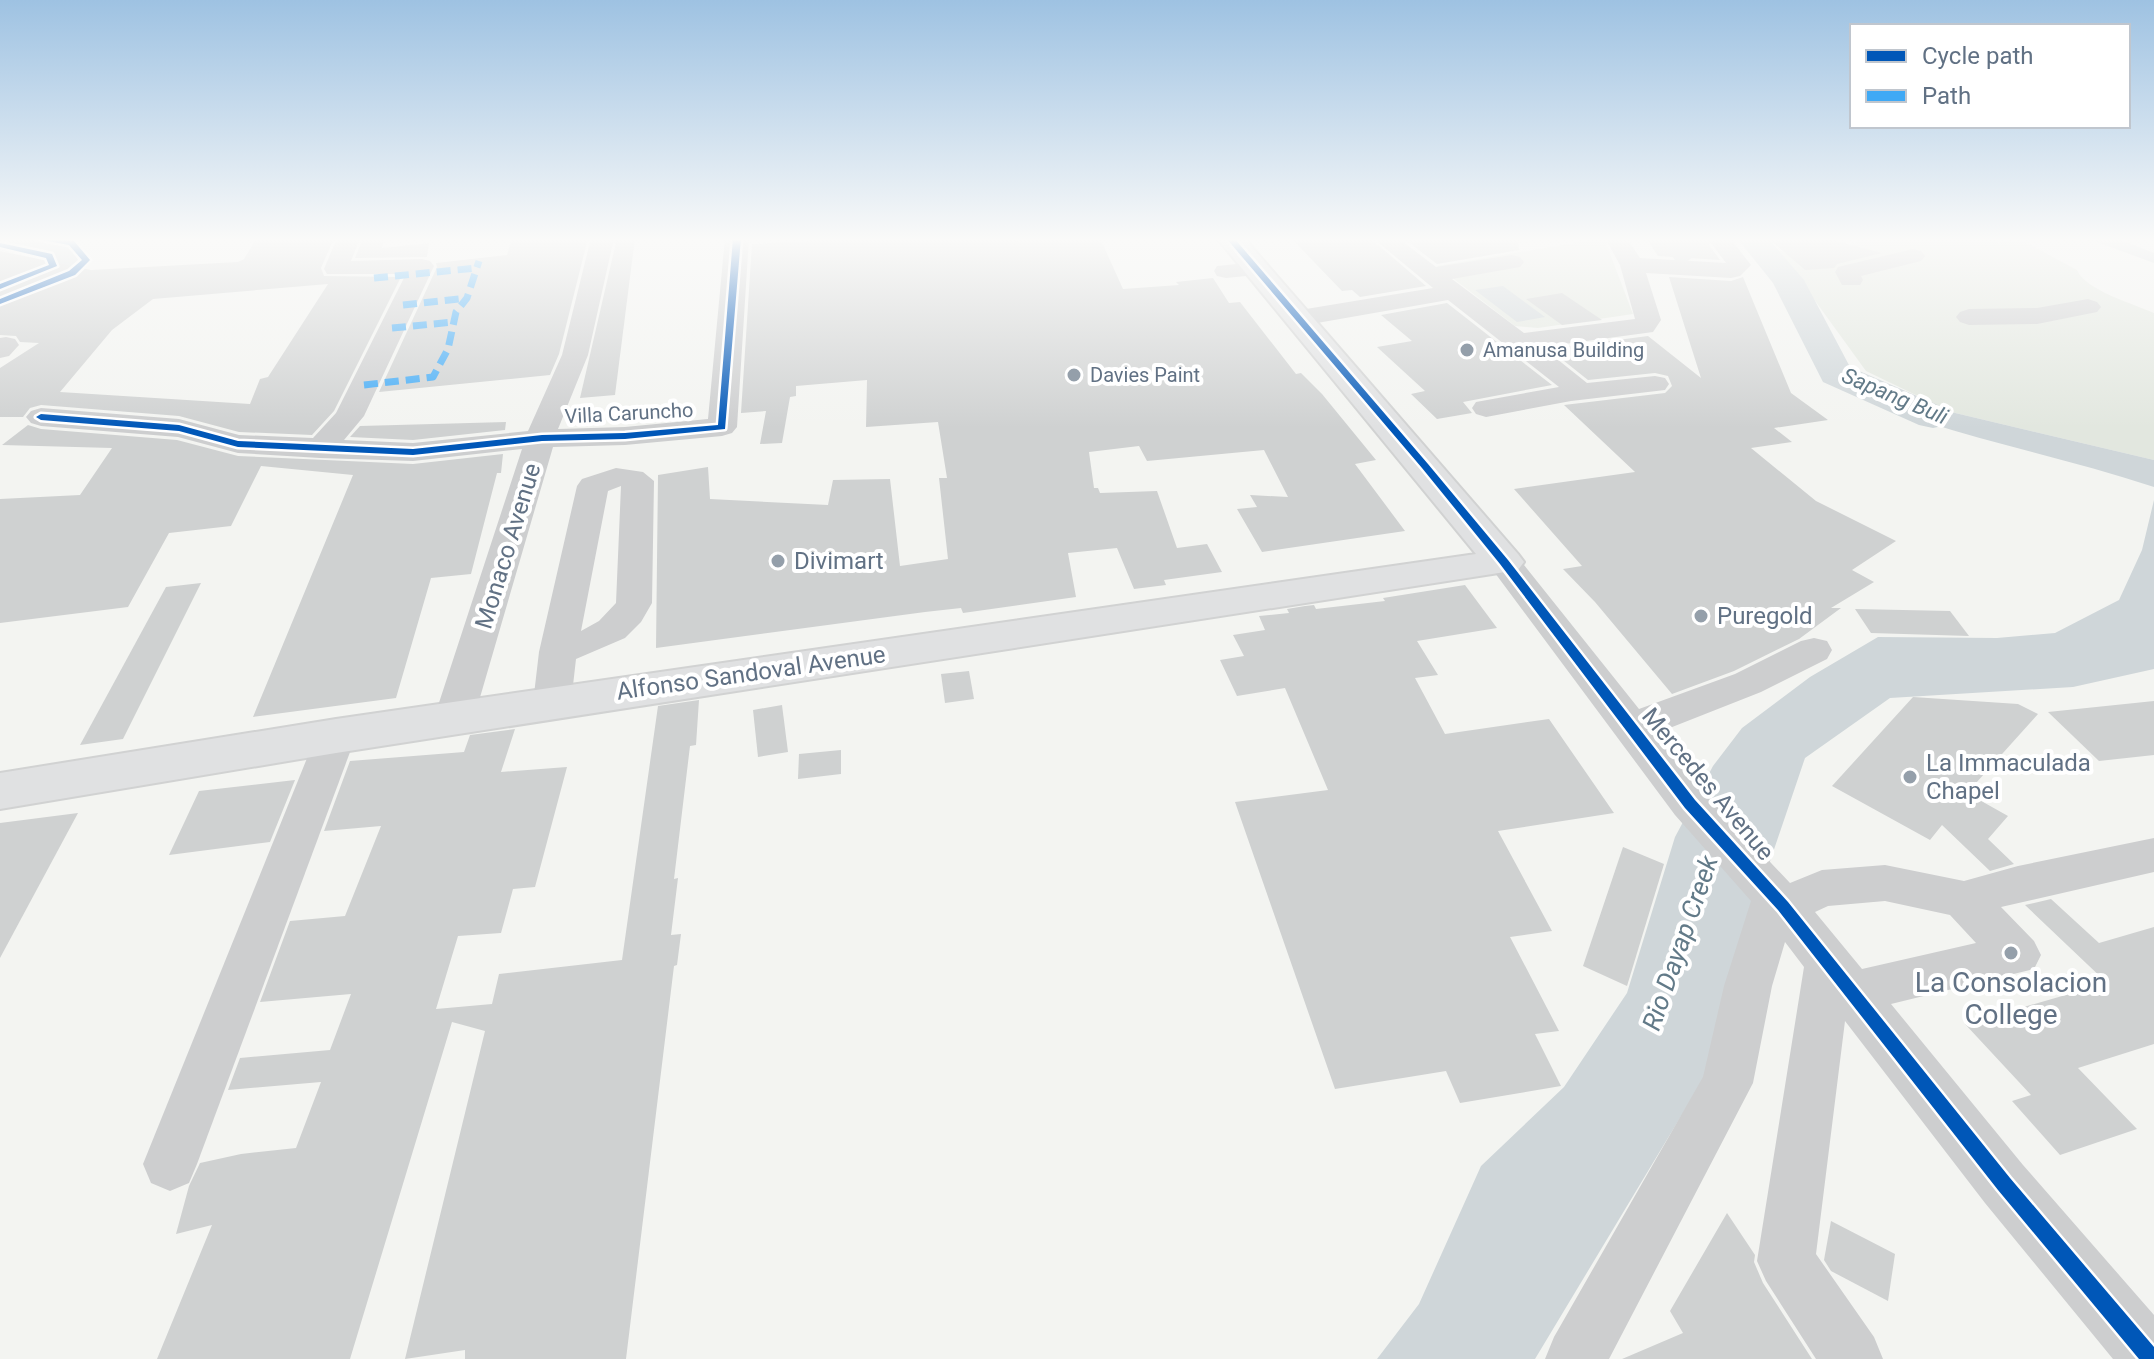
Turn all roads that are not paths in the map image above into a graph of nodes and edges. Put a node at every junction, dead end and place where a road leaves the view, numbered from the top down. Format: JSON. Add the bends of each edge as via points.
{"nodes":[{"id":1,"x":403,"y":301,"type":"edge"},
{"id":2,"x":587,"y":301,"type":"edge"},
{"id":3,"x":732,"y":301,"type":"edge"},
{"id":4,"x":1280,"y":301,"type":"edge"},
{"id":5,"x":1367,"y":301,"type":"edge"},
{"id":6,"x":1465,"y":301,"type":"edge"},
{"id":7,"x":1643,"y":301,"type":"edge"},
{"id":8,"x":2088,"y":307,"type":"dead end"},
{"id":9,"x":1969,"y":317,"type":"dead end"},
{"id":10,"x":1300,"y":318,"type":"junction"},
{"id":11,"x":1518,"y":342,"type":"junction"},
{"id":12,"x":1655,"y":384,"type":"dead end"},
{"id":13,"x":1571,"y":393,"type":"junction"},
{"id":14,"x":1486,"y":408,"type":"dead end"},
{"id":15,"x":41,"y":417,"type":"dead end"},
{"id":16,"x":542,"y":438,"type":"junction"},
{"id":17,"x":320,"y":449,"type":"junction"},
{"id":18,"x":1504,"y":562,"type":"junction"},
{"id":19,"x":1814,"y":650,"type":"dead end"},
{"id":20,"x":558,"y":652,"type":"junction"},
{"id":21,"x":552,"y":703,"type":"junction"},
{"id":22,"x":454,"y":718,"type":"junction"},
{"id":23,"x":1632,"y":727,"type":"junction"},
{"id":24,"x":336,"y":736,"type":"junction"},
{"id":25,"x":0,"y":791,"type":"edge"},
{"id":26,"x":2154,"y":855,"type":"edge"},
{"id":27,"x":1776,"y":898,"type":"junction"},
{"id":28,"x":1964,"y":900,"type":"junction"},
{"id":29,"x":1841,"y":976,"type":"junction"},
{"id":30,"x":170,"y":1164,"type":"dead end"},
{"id":31,"x":1576,"y":1359,"type":"edge"},
{"id":32,"x":1852,"y":1359,"type":"edge"},
{"id":33,"x":2152,"y":1359,"type":"edge"}],
"edges":[{"from":1,"to":17,"type":"street","via":[[349,416]]},
{"from":2,"to":16,"type":"street","name":"Monaco Avenue","via":[[575,355]]},
{"from":3,"to":16,"type":"street","name":"Villa Caruncho","via":[[722,427]]},
{"from":4,"to":10,"type":"main road","name":"Mercedes Avenue"},
{"from":5,"to":10,"type":"street"},
{"from":6,"to":11,"type":"street"},
{"from":7,"to":11,"type":"street","via":[[1648,320],[1644,326]]},
{"from":8,"to":9,"type":"street","via":[[2037,316]]},
{"from":10,"to":18,"type":"main road","name":"Mercedes Avenue"},
{"from":11,"to":13,"type":"street","via":[[1574,385]]},
{"from":12,"to":13,"type":"street"},
{"from":13,"to":14,"type":"street"},
{"from":15,"to":17,"type":"street","via":[[179,428],[238,444]]},
{"from":16,"to":17,"type":"street","via":[[413,452]]},
{"from":16,"to":22,"type":"street","name":"Monaco Avenue"},
{"from":18,"to":21,"type":"main road","name":"Alfonso Sandoval Avenue"},
{"from":18,"to":23,"type":"street","name":"Mercedes Avenue"},
{"from":19,"to":23,"type":"street","via":[[1748,683]]},
{"from":20,"to":20,"type":"street","via":[[617,628],[634,603],[638,481],[630,477],[593,486]]},
{"from":20,"to":21,"type":"street"},
{"from":21,"to":22,"type":"main road","name":"Alfonso Sandoval Avenue"},
{"from":22,"to":24,"type":"main road","name":"Alfonso Sandoval Avenue"},
{"from":23,"to":27,"type":"street","name":"Mercedes Avenue","via":[[1690,804]]},
{"from":24,"to":25,"type":"main road","name":"Alfonso Sandoval Avenue"},
{"from":24,"to":30,"type":"street"},
{"from":26,"to":28,"type":"street"},
{"from":27,"to":28,"type":"street","via":[[1885,883]]},
{"from":27,"to":29,"type":"street","name":"Mercedes Avenue"},
{"from":27,"to":31,"type":"street","via":[[1748,986],[1727,1083]]},
{"from":28,"to":29,"type":"street","via":[[2017,955],[1900,980]]},
{"from":29,"to":32,"type":"street","via":[[1825,1002],[1817,1031],[1786,1261]]},
{"from":29,"to":33,"type":"street","name":"Mercedes Avenue","via":[[2004,1184]]}]}
